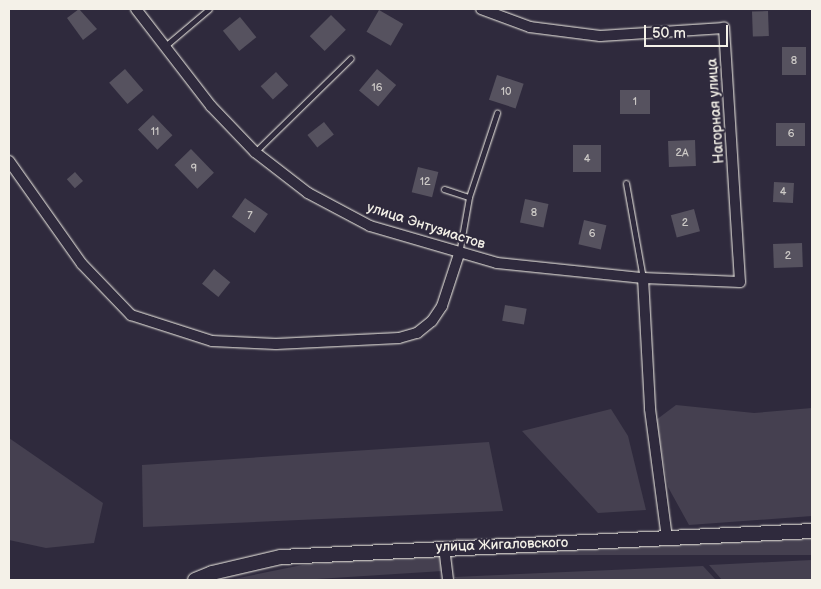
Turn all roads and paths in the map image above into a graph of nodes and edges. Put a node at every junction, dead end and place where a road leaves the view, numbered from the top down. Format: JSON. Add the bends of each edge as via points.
{"nodes":[{"id":1,"x":136,"y":9,"type":"edge"},
{"id":2,"x":210,"y":9,"type":"edge"},
{"id":3,"x":481,"y":9,"type":"edge"},
{"id":4,"x":164,"y":48,"type":"junction"},
{"id":5,"x":351,"y":58,"type":"dead end"},
{"id":6,"x":497,"y":113,"type":"dead end"},
{"id":7,"x":255,"y":152,"type":"junction"},
{"id":8,"x":9,"y":161,"type":"edge"},
{"id":9,"x":626,"y":183,"type":"dead end"},
{"id":10,"x":444,"y":189,"type":"dead end"},
{"id":11,"x":469,"y":196,"type":"junction"},
{"id":12,"x":459,"y":254,"type":"junction"},
{"id":13,"x":643,"y":278,"type":"junction"},
{"id":14,"x":812,"y":531,"type":"edge"},
{"id":15,"x":667,"y":539,"type":"junction"},
{"id":16,"x":444,"y":546,"type":"junction"},
{"id":17,"x":195,"y":580,"type":"edge"},
{"id":18,"x":448,"y":580,"type":"edge"}],
"edges":[{"from":1,"to":4,"type":"street","name":"улица Энтузиастов"},
{"from":2,"to":4,"type":"lane"},
{"from":3,"to":13,"type":"street","name":"Нагорная улица","via":[[530,27],[600,36],[724,28],[740,282]]},
{"from":4,"to":7,"type":"street","name":"улица Энтузиастов","via":[[211,106]]},
{"from":5,"to":7,"type":"lane"},
{"from":6,"to":11,"type":"lane"},
{"from":7,"to":12,"type":"street","name":"улица Энтузиастов","via":[[308,192],[370,226]]},
{"from":8,"to":12,"type":"street","via":[[82,264],[130,315],[212,342],[276,344],[399,338],[417,333],[432,321],[442,306]]},
{"from":9,"to":13,"type":"lane"},
{"from":10,"to":11,"type":"lane"},
{"from":11,"to":12,"type":"lane"},
{"from":12,"to":13,"type":"street","name":"улица Энтузиастов","via":[[497,263]]},
{"from":13,"to":15,"type":"street","via":[[650,409]]},
{"from":14,"to":15,"type":"main road","name":"улица Жигаловского"},
{"from":15,"to":16,"type":"main road","name":"улица Жигаловского"},
{"from":16,"to":17,"type":"main road","name":"улица Жигаловского","via":[[281,557]]},
{"from":16,"to":18,"type":"street"}]}
